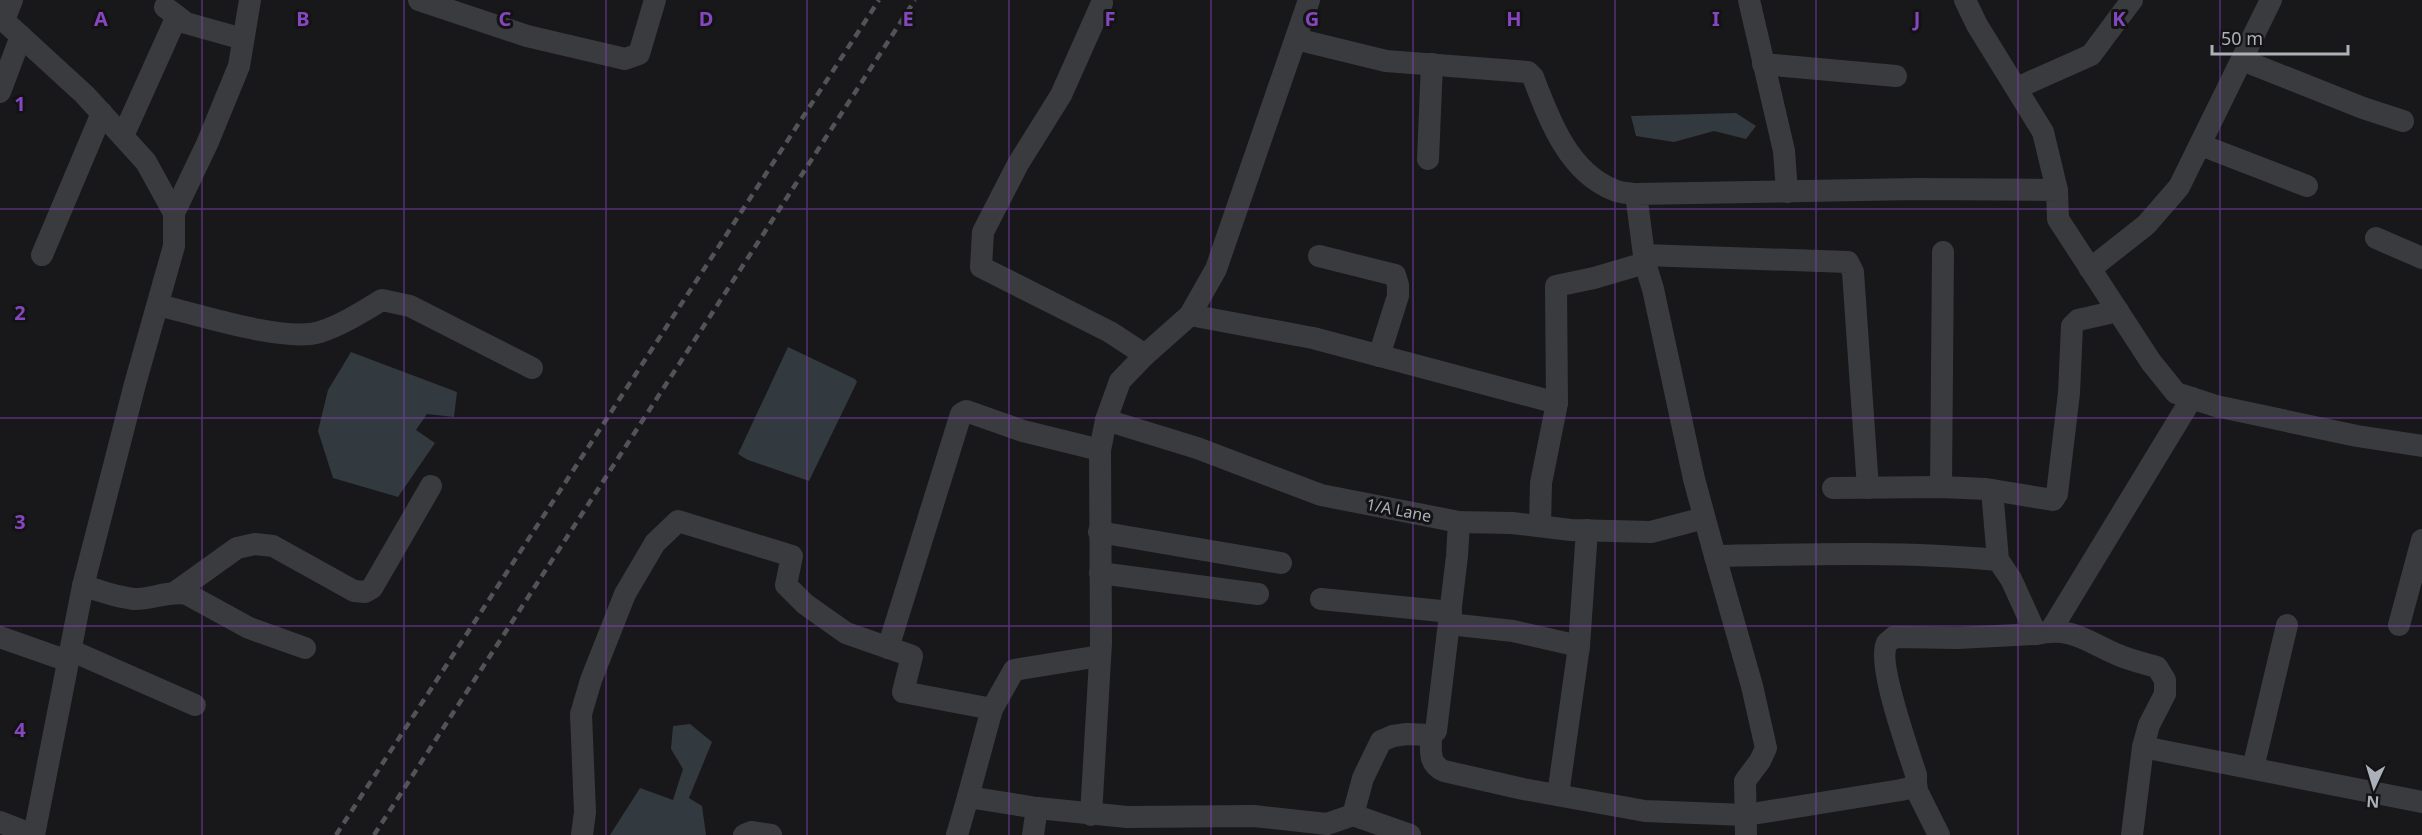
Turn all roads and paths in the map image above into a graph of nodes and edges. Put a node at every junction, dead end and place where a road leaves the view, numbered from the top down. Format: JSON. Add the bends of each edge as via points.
{"nodes":[{"id":1,"x":250,"y":0,"type":"edge"},
{"id":2,"x":419,"y":0,"type":"edge"},
{"id":3,"x":655,"y":0,"type":"edge"},
{"id":4,"x":1309,"y":0,"type":"edge"},
{"id":5,"x":1749,"y":0,"type":"edge"},
{"id":6,"x":1965,"y":0,"type":"edge"},
{"id":7,"x":2132,"y":0,"type":"edge"},
{"id":8,"x":2271,"y":0,"type":"edge"},
{"id":9,"x":1102,"y":3,"type":"dead end"},
{"id":10,"x":5,"y":12,"type":"edge"},
{"id":11,"x":21,"y":36,"type":"junction"},
{"id":12,"x":243,"y":39,"type":"junction"},
{"id":13,"x":1296,"y":39,"type":"junction"},
{"id":14,"x":2242,"y":60,"type":"junction"},
{"id":15,"x":1432,"y":64,"type":"junction"},
{"id":16,"x":1763,"y":64,"type":"junction"},
{"id":17,"x":1896,"y":76,"type":"dead end"},
{"id":18,"x":2017,"y":88,"type":"junction"},
{"id":19,"x":0,"y":92,"type":"edge"},
{"id":20,"x":102,"y":113,"type":"junction"},
{"id":21,"x":2403,"y":121,"type":"dead end"},
{"id":22,"x":123,"y":136,"type":"junction"},
{"id":23,"x":2201,"y":145,"type":"junction"},
{"id":24,"x":1428,"y":159,"type":"dead end"},
{"id":25,"x":2307,"y":186,"type":"dead end"},
{"id":26,"x":2057,"y":190,"type":"junction"},
{"id":27,"x":1787,"y":192,"type":"junction"},
{"id":28,"x":1636,"y":194,"type":"junction"},
{"id":29,"x":174,"y":213,"type":"junction"},
{"id":30,"x":2376,"y":238,"type":"dead end"},
{"id":31,"x":1943,"y":252,"type":"dead end"},
{"id":32,"x":42,"y":255,"type":"dead end"},
{"id":33,"x":1319,"y":256,"type":"dead end"},
{"id":34,"x":2422,"y":258,"type":"edge"},
{"id":35,"x":1644,"y":259,"type":"junction"},
{"id":36,"x":2090,"y":268,"type":"junction"},
{"id":37,"x":158,"y":305,"type":"junction"},
{"id":38,"x":2118,"y":311,"type":"junction"},
{"id":39,"x":1190,"y":315,"type":"junction"},
{"id":40,"x":1145,"y":355,"type":"junction"},
{"id":41,"x":1379,"y":356,"type":"junction"},
{"id":42,"x":532,"y":368,"type":"dead end"},
{"id":43,"x":2192,"y":398,"type":"junction"},
{"id":44,"x":1557,"y":403,"type":"junction"},
{"id":45,"x":1106,"y":420,"type":"junction"},
{"id":46,"x":2422,"y":446,"type":"edge"},
{"id":47,"x":1100,"y":450,"type":"junction"},
{"id":48,"x":431,"y":486,"type":"dead end"},
{"id":49,"x":1941,"y":487,"type":"junction"},
{"id":50,"x":1833,"y":488,"type":"dead end"},
{"id":51,"x":1868,"y":488,"type":"junction"},
{"id":52,"x":1992,"y":490,"type":"junction"},
{"id":53,"x":1704,"y":518,"type":"junction"},
{"id":54,"x":1459,"y":522,"type":"junction"},
{"id":55,"x":1540,"y":526,"type":"junction"},
{"id":56,"x":1587,"y":530,"type":"junction"},
{"id":57,"x":1099,"y":532,"type":"junction"},
{"id":58,"x":2422,"y":540,"type":"edge"},
{"id":59,"x":1715,"y":556,"type":"junction"},
{"id":60,"x":1998,"y":560,"type":"junction"},
{"id":61,"x":1281,"y":563,"type":"dead end"},
{"id":62,"x":1100,"y":573,"type":"junction"},
{"id":63,"x":83,"y":586,"type":"junction"},
{"id":64,"x":177,"y":591,"type":"junction"},
{"id":65,"x":1258,"y":594,"type":"dead end"},
{"id":66,"x":1321,"y":598,"type":"dead end"},
{"id":67,"x":1450,"y":618,"type":"junction"},
{"id":68,"x":2287,"y":625,"type":"dead end"},
{"id":69,"x":2399,"y":625,"type":"dead end"},
{"id":70,"x":2044,"y":632,"type":"junction"},
{"id":71,"x":0,"y":636,"type":"edge"},
{"id":72,"x":1579,"y":646,"type":"junction"},
{"id":73,"x":304,"y":648,"type":"dead end"},
{"id":74,"x":888,"y":648,"type":"junction"},
{"id":75,"x":69,"y":656,"type":"junction"},
{"id":76,"x":1100,"y":656,"type":"junction"},
{"id":77,"x":195,"y":705,"type":"dead end"},
{"id":78,"x":992,"y":709,"type":"junction"},
{"id":79,"x":1431,"y":735,"type":"junction"},
{"id":80,"x":2143,"y":747,"type":"junction"},
{"id":81,"x":2253,"y":768,"type":"junction"},
{"id":82,"x":1916,"y":782,"type":"junction"},
{"id":83,"x":1558,"y":795,"type":"junction"},
{"id":84,"x":969,"y":797,"type":"junction"},
{"id":85,"x":2422,"y":802,"type":"edge"},
{"id":86,"x":1037,"y":808,"type":"junction"},
{"id":87,"x":1090,"y":815,"type":"junction"},
{"id":88,"x":1353,"y":815,"type":"junction"},
{"id":89,"x":0,"y":822,"type":"edge"},
{"id":90,"x":1746,"y":825,"type":"edge"},
{"id":91,"x":1206,"y":826,"type":"edge"},
{"id":92,"x":1326,"y":830,"type":"edge"},
{"id":93,"x":34,"y":835,"type":"edge"},
{"id":94,"x":582,"y":835,"type":"edge"},
{"id":95,"x":744,"y":835,"type":"edge"},
{"id":96,"x":771,"y":835,"type":"edge"},
{"id":97,"x":957,"y":835,"type":"edge"},
{"id":98,"x":1033,"y":835,"type":"edge"},
{"id":99,"x":1410,"y":835,"type":"edge"},
{"id":100,"x":1939,"y":835,"type":"edge"},
{"id":101,"x":2132,"y":835,"type":"edge"}],
"edges":[{"from":1,"to":12,"type":"street"},
{"from":2,"to":3,"type":"street","via":[[527,36],[625,59],[639,54]]},
{"from":4,"to":13,"type":"street"},
{"from":5,"to":16,"type":"street"},
{"from":6,"to":18,"type":"street"},
{"from":7,"to":18,"type":"street","via":[[2091,55]]},
{"from":8,"to":14,"type":"street"},
{"from":9,"to":40,"type":"street","via":[[1061,95],[1018,164],[983,232],[981,267],[1110,332]]},
{"from":10,"to":11,"type":"street"},
{"from":11,"to":19,"type":"street"},
{"from":11,"to":20,"type":"street"},
{"from":12,"to":22,"type":"street","via":[[189,24],[171,11]]},
{"from":12,"to":29,"type":"street","via":[[239,66]]},
{"from":13,"to":15,"type":"street","via":[[1386,61]]},
{"from":13,"to":39,"type":"street","via":[[1216,269]]},
{"from":14,"to":21,"type":"street"},
{"from":14,"to":23,"type":"street"},
{"from":15,"to":24,"type":"street"},
{"from":15,"to":28,"type":"street","via":[[1528,72],[1551,122],[1575,161],[1601,184]]},
{"from":16,"to":17,"type":"street"},
{"from":16,"to":27,"type":"street","via":[[1784,151]]},
{"from":18,"to":26,"type":"street","via":[[2043,132]]},
{"from":20,"to":22,"type":"street"},
{"from":20,"to":32,"type":"street"},
{"from":22,"to":29,"type":"street","via":[[146,162]]},
{"from":23,"to":25,"type":"street"},
{"from":23,"to":36,"type":"street","via":[[2179,188],[2160,210]]},
{"from":26,"to":27,"type":"street"},
{"from":26,"to":36,"type":"street","via":[[2058,219]]},
{"from":27,"to":28,"type":"street"},
{"from":28,"to":35,"type":"street"},
{"from":29,"to":37,"type":"street","via":[[174,246]]},
{"from":30,"to":34,"type":"street"},
{"from":31,"to":49,"type":"street"},
{"from":33,"to":41,"type":"street","via":[[1395,275],[1398,296]]},
{"from":35,"to":44,"type":"street","via":[[1594,278],[1556,286]]},
{"from":35,"to":51,"type":"street","via":[[1848,262],[1853,272]]},
{"from":35,"to":53,"type":"street"},
{"from":36,"to":38,"type":"street"},
{"from":37,"to":42,"type":"street","via":[[253,329],[302,335],[342,323],[382,300],[410,306]]},
{"from":37,"to":63,"type":"street"},
{"from":38,"to":43,"type":"street","via":[[2176,393]]},
{"from":38,"to":52,"type":"street","via":[[2078,320],[2072,326],[2069,393],[2056,498],[2050,501]]},
{"from":39,"to":40,"type":"street"},
{"from":39,"to":41,"type":"street","via":[[1313,338]]},
{"from":40,"to":45,"type":"street","via":[[1120,381]]},
{"from":41,"to":44,"type":"street"},
{"from":43,"to":46,"type":"street","via":[[2357,436]]},
{"from":43,"to":70,"type":"street"},
{"from":44,"to":55,"type":"street","via":[[1541,483]]},
{"from":45,"to":47,"type":"street"},
{"from":45,"to":54,"type":"street","name":"1/A Lane","via":[[1197,448],[1321,495]]},
{"from":47,"to":57,"type":"street"},
{"from":47,"to":74,"type":"street","via":[[1023,431],[976,413],[962,414]]},
{"from":48,"to":64,"type":"street","via":[[372,588],[364,592],[354,591],[273,546],[255,544],[237,548]]},
{"from":49,"to":51,"type":"street"},
{"from":49,"to":52,"type":"street"},
{"from":50,"to":51,"type":"street"},
{"from":52,"to":60,"type":"street"},
{"from":53,"to":56,"type":"street","name":"1/A Lane","via":[[1651,532]]},
{"from":53,"to":59,"type":"street"},
{"from":54,"to":55,"type":"street","name":"1/A Lane"},
{"from":54,"to":67,"type":"street"},
{"from":55,"to":56,"type":"street","name":"1/A Lane"},
{"from":56,"to":72,"type":"street"},
{"from":57,"to":61,"type":"street"},
{"from":57,"to":62,"type":"street"},
{"from":58,"to":69,"type":"street"},
{"from":59,"to":60,"type":"street","via":[[1939,554]]},
{"from":59,"to":90,"type":"street","via":[[1766,748],[1745,780]]},
{"from":60,"to":70,"type":"street"},
{"from":62,"to":65,"type":"street"},
{"from":62,"to":76,"type":"street"},
{"from":63,"to":64,"type":"street","via":[[131,599]]},
{"from":63,"to":75,"type":"street"},
{"from":64,"to":73,"type":"street","via":[[249,628]]},
{"from":66,"to":67,"type":"street"},
{"from":67,"to":72,"type":"street"},
{"from":67,"to":79,"type":"street","via":[[1438,720]]},
{"from":68,"to":81,"type":"street"},
{"from":70,"to":80,"type":"street","via":[[2074,633],[2118,655],[2157,667],[2165,680],[2165,694]]},
{"from":70,"to":82,"type":"street","via":[[1958,638],[1894,637],[1887,644],[1888,680]]},
{"from":71,"to":75,"type":"street"},
{"from":72,"to":83,"type":"street"},
{"from":74,"to":78,"type":"street","via":[[912,656],[903,692]]},
{"from":74,"to":94,"type":"street","via":[[846,633],[805,604],[786,585],[792,556],[678,521],[655,543],[625,594],[580,714],[585,812]]},
{"from":75,"to":77,"type":"street"},
{"from":75,"to":93,"type":"street"},
{"from":76,"to":78,"type":"street","via":[[1014,670]]},
{"from":76,"to":87,"type":"street"},
{"from":78,"to":84,"type":"street"},
{"from":79,"to":83,"type":"street","via":[[1430,759],[1437,767]]},
{"from":79,"to":88,"type":"street","via":[[1400,735],[1381,741],[1363,778]]},
{"from":80,"to":81,"type":"street"},
{"from":80,"to":101,"type":"street"},
{"from":81,"to":85,"type":"street"},
{"from":82,"to":90,"type":"street","via":[[1913,787]]},
{"from":82,"to":100,"type":"street"},
{"from":83,"to":90,"type":"street"},
{"from":84,"to":86,"type":"street"},
{"from":84,"to":97,"type":"street"},
{"from":86,"to":87,"type":"street"},
{"from":86,"to":98,"type":"street"},
{"from":87,"to":91,"type":"street"},
{"from":88,"to":92,"type":"street"},
{"from":88,"to":99,"type":"street"},
{"from":89,"to":93,"type":"street"},
{"from":91,"to":92,"type":"street","via":[[1254,816]]},
{"from":95,"to":96,"type":"street"}]}
